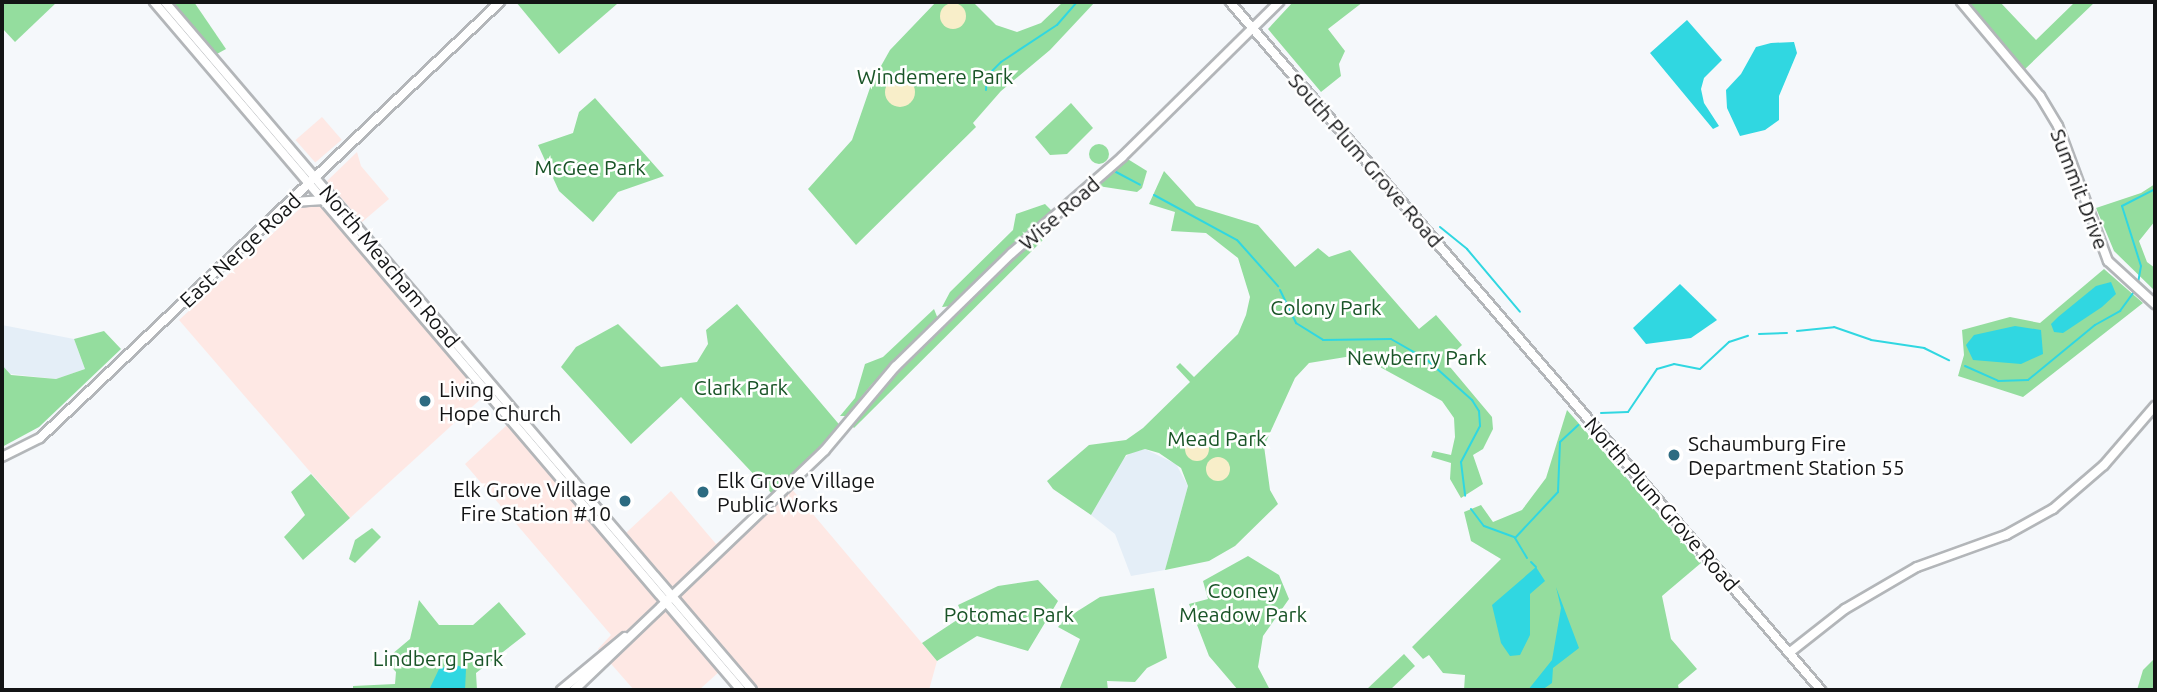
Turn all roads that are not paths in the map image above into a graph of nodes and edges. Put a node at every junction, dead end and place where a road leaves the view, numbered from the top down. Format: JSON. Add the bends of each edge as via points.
{"nodes":[{"id":1,"x":154,"y":2,"type":"edge"},
{"id":2,"x":165,"y":2,"type":"edge"},
{"id":3,"x":500,"y":2,"type":"edge"},
{"id":4,"x":1230,"y":2,"type":"edge"},
{"id":5,"x":1279,"y":2,"type":"edge"},
{"id":6,"x":1961,"y":2,"type":"edge"},
{"id":7,"x":1252,"y":27,"type":"junction"},
{"id":8,"x":314,"y":182,"type":"junction"},
{"id":9,"x":324,"y":200,"type":"junction"},
{"id":10,"x":291,"y":203,"type":"junction"},
{"id":11,"x":2155,"y":304,"type":"edge"},
{"id":12,"x":1502,"y":318,"type":"joint"},
{"id":13,"x":2155,"y":406,"type":"edge"},
{"id":14,"x":2,"y":457,"type":"edge"},
{"id":15,"x":667,"y":597,"type":"junction"},
{"id":16,"x":625,"y":637,"type":"junction"},
{"id":17,"x":1789,"y":653,"type":"junction"},
{"id":18,"x":561,"y":690,"type":"edge"},
{"id":19,"x":573,"y":690,"type":"edge"},
{"id":20,"x":741,"y":690,"type":"edge"},
{"id":21,"x":752,"y":690,"type":"edge"},
{"id":22,"x":1821,"y":690,"type":"edge"}],
"edges":[{"from":1,"to":8,"type":"street","name":"North Meacham Road"},
{"from":2,"to":8,"type":"street","name":"North Meacham Road"},
{"from":3,"to":8,"type":"street","name":"East Nerge Road"},
{"from":4,"to":7,"type":"street","name":"South Plum Grove Road"},
{"from":5,"to":7,"type":"street","name":"Wise Road"},
{"from":6,"to":11,"type":"street","name":"Summit Drive","via":[[2040,96],[2058,126],[2108,261]]},
{"from":7,"to":12,"type":"street","name":"South Plum Grove Road"},
{"from":7,"to":15,"type":"street","name":"Wise Road","via":[[1122,157],[1012,253],[895,367],[843,429]]},
{"from":8,"to":9,"type":"street","name":"North Meacham Road"},
{"from":8,"to":10,"type":"street","name":"East Nerge Road"},
{"from":8,"to":15,"type":"street","name":"North Meacham Road"},
{"from":9,"to":10,"type":"street","via":[[307,198]]},
{"from":9,"to":15,"type":"street","name":"North Meacham Road"},
{"from":10,"to":14,"type":"street","name":"East Nerge Road","via":[[40,438]]},
{"from":12,"to":17,"type":"street","name":"North Plum Grove Road"},
{"from":13,"to":17,"type":"street","via":[[2105,464],[2053,509],[2006,535],[1905,573],[1845,609]]},
{"from":15,"to":16,"type":"street","name":"Wise Road"},
{"from":15,"to":20,"type":"street","name":"North Meacham Road"},
{"from":15,"to":21,"type":"street","name":"North Meacham Road"},
{"from":16,"to":18,"type":"street"},
{"from":16,"to":19,"type":"street"},
{"from":17,"to":22,"type":"street","name":"North Plum Grove Road"}]}
